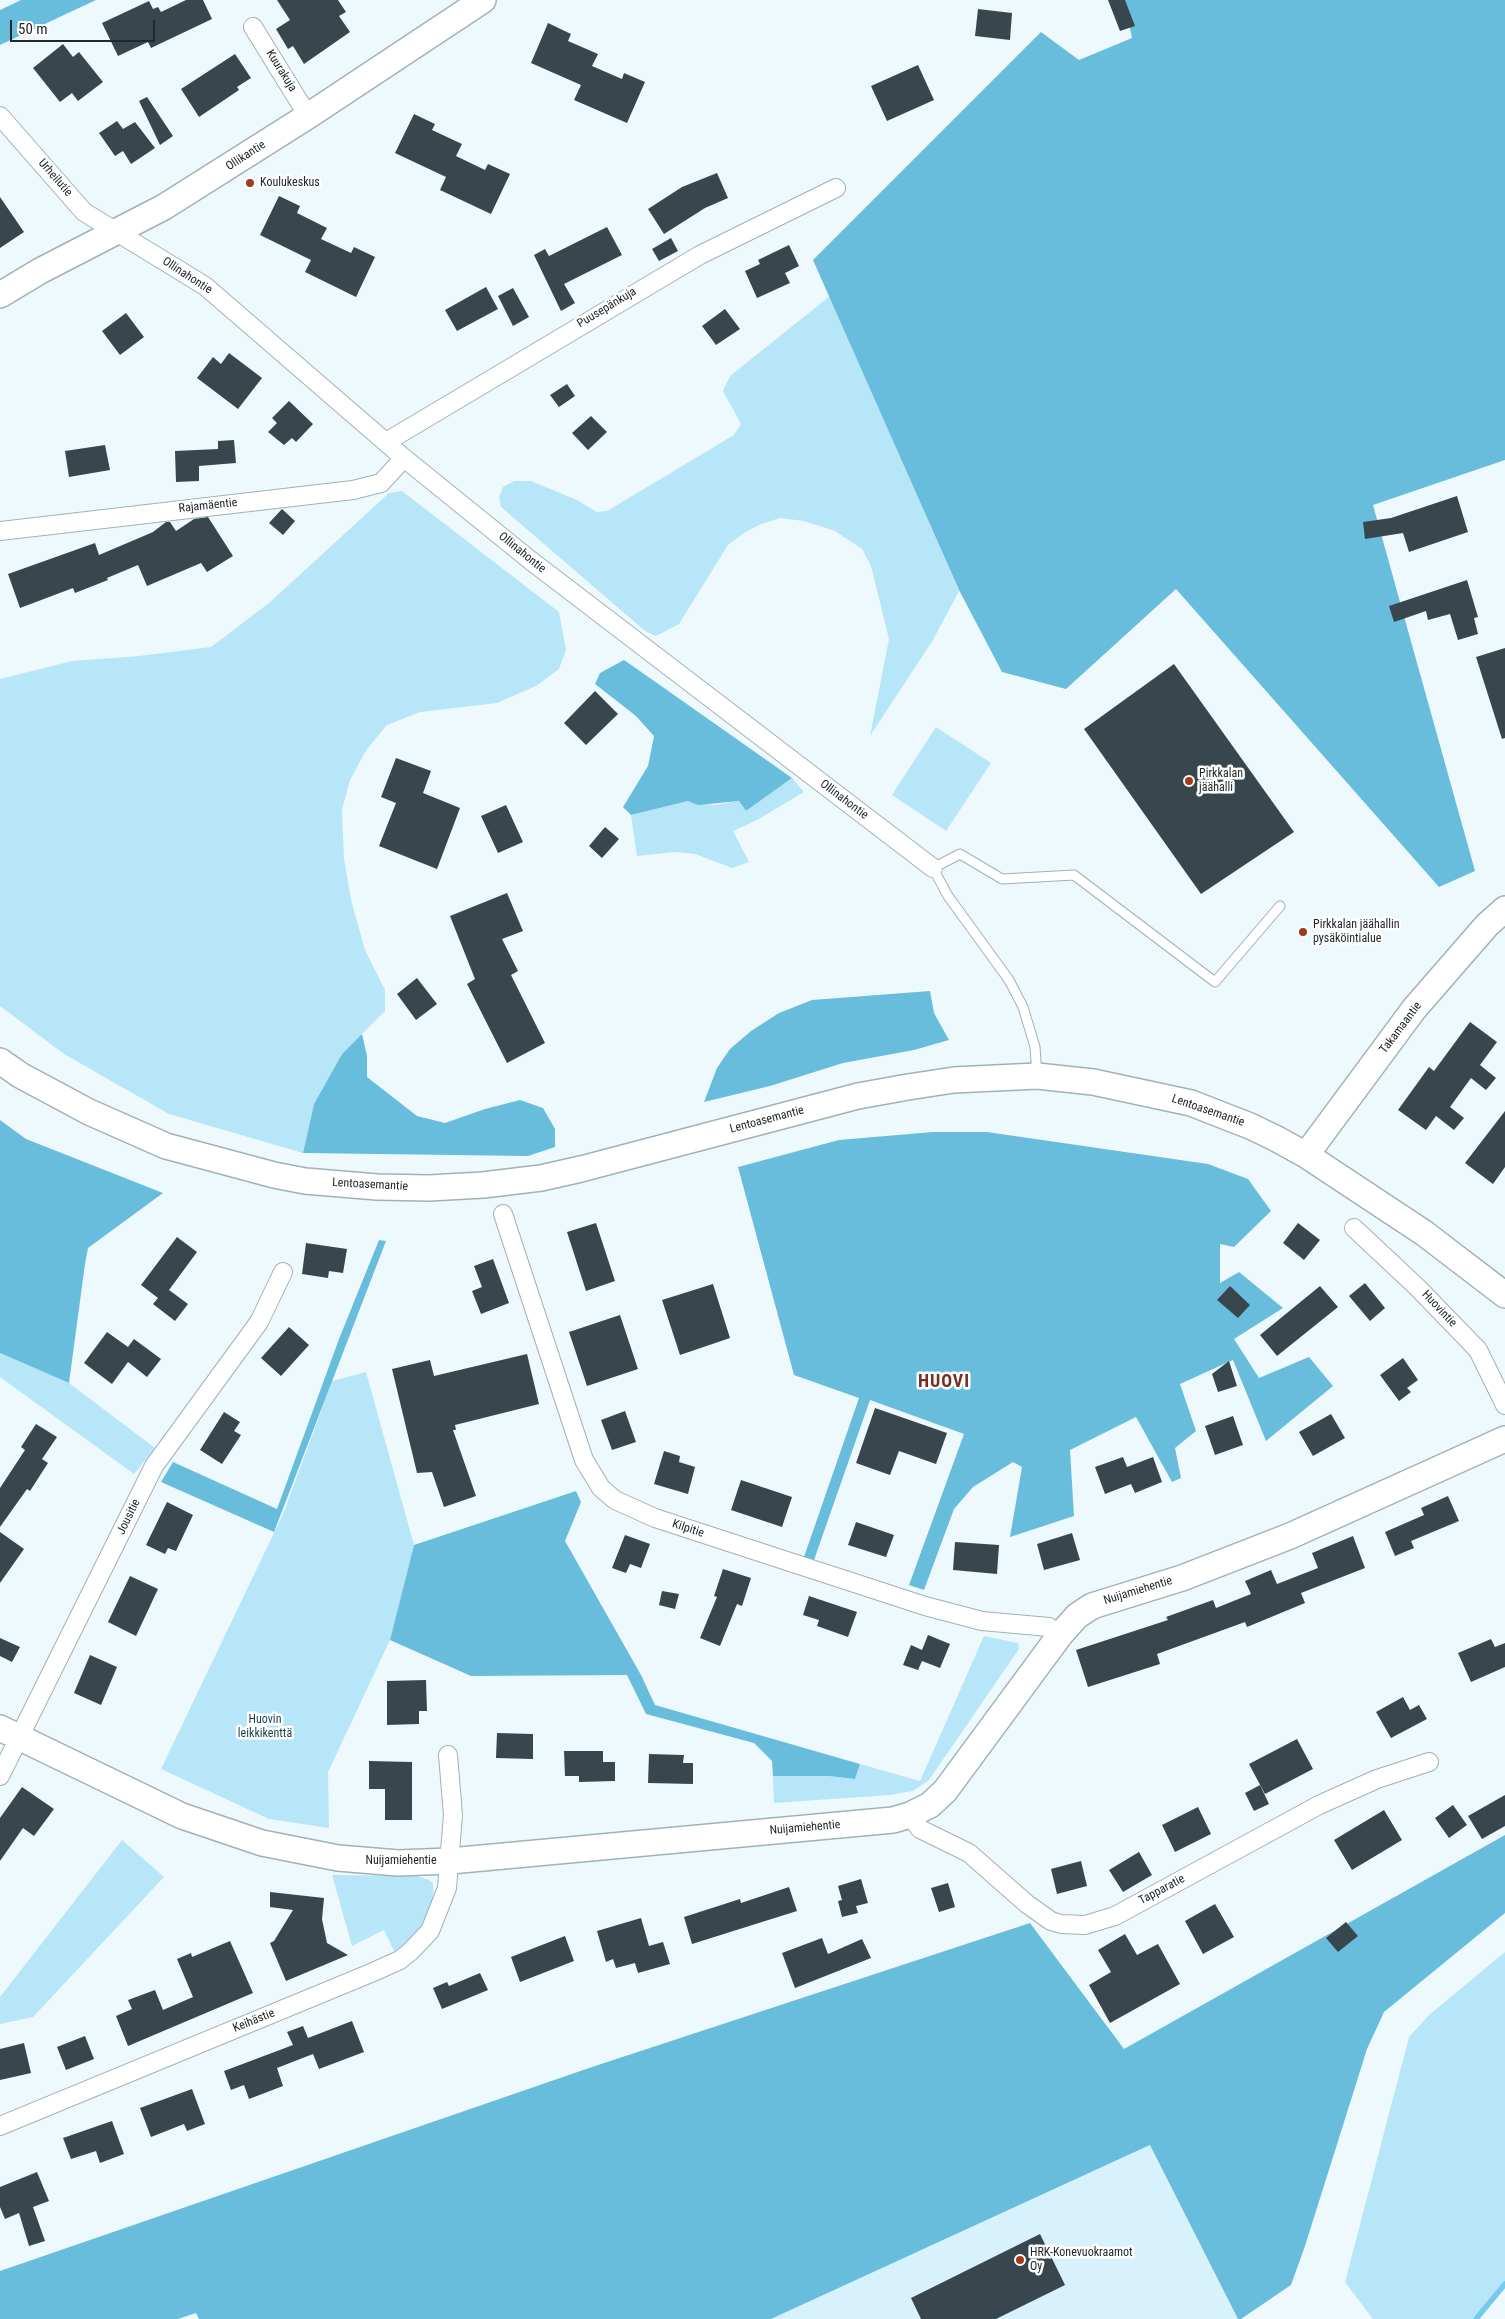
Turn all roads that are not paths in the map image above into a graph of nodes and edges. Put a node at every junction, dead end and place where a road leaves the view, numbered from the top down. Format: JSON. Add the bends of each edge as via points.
{"nodes":[{"id":1,"x":483,"y":0,"type":"edge"},
{"id":2,"x":253,"y":27,"type":"dead end"},
{"id":3,"x":0,"y":116,"type":"edge"},
{"id":4,"x":308,"y":116,"type":"junction"},
{"id":5,"x":836,"y":188,"type":"dead end"},
{"id":6,"x":117,"y":233,"type":"junction"},
{"id":7,"x":0,"y":295,"type":"edge"},
{"id":8,"x":386,"y":442,"type":"junction"},
{"id":9,"x":404,"y":458,"type":"junction"},
{"id":10,"x":0,"y":531,"type":"edge"},
{"id":11,"x":933,"y":868,"type":"junction"},
{"id":12,"x":1280,"y":906,"type":"dead end"},
{"id":13,"x":1505,"y":909,"type":"edge"},
{"id":14,"x":0,"y":1061,"type":"edge"},
{"id":15,"x":1037,"y":1076,"type":"junction"},
{"id":16,"x":1306,"y":1155,"type":"junction"},
{"id":17,"x":503,"y":1214,"type":"dead end"},
{"id":18,"x":1354,"y":1228,"type":"dead end"},
{"id":19,"x":283,"y":1272,"type":"dead end"},
{"id":20,"x":1505,"y":1295,"type":"edge"},
{"id":21,"x":1505,"y":1405,"type":"edge"},
{"id":22,"x":1505,"y":1439,"type":"edge"},
{"id":23,"x":1060,"y":1635,"type":"junction"},
{"id":24,"x":10,"y":1733,"type":"edge"},
{"id":25,"x":448,"y":1755,"type":"dead end"},
{"id":26,"x":1429,"y":1762,"type":"dead end"},
{"id":27,"x":0,"y":1776,"type":"edge"},
{"id":28,"x":910,"y":1815,"type":"junction"},
{"id":29,"x":450,"y":1861,"type":"junction"},
{"id":30,"x":0,"y":2126,"type":"edge"}],
"edges":[{"from":1,"to":4,"type":"street","name":"Ollikantie"},
{"from":2,"to":4,"type":"street","name":"Kuurakuja"},
{"from":3,"to":6,"type":"street","name":"Urheilutie","via":[[84,212]]},
{"from":4,"to":6,"type":"street","name":"Ollikantie"},
{"from":5,"to":8,"type":"street","name":"Puusepänkuja","via":[[700,255]]},
{"from":6,"to":7,"type":"street","name":"Ollikantie"},
{"from":6,"to":8,"type":"street","name":"Ollinahontie","via":[[206,286]]},
{"from":8,"to":9,"type":"street","name":"Ollinahontie"},
{"from":9,"to":10,"type":"street","name":"Rajamäentie","via":[[381,482],[354,490]]},
{"from":9,"to":11,"type":"street","name":"Ollinahontie","via":[[530,560]]},
{"from":11,"to":12,"type":"lane","via":[[960,854],[1002,879],[1074,875],[1215,982]]},
{"from":11,"to":15,"type":"lane","via":[[948,896],[1009,980],[1023,1007],[1035,1047]]},
{"from":13,"to":16,"type":"street","name":"Takamaantie","via":[[1487,925],[1414,1009]]},
{"from":14,"to":15,"type":"street","name":"Lentoasemantie","via":[[54,1094],[119,1127],[218,1162],[305,1181],[429,1188],[558,1175],[882,1091],[954,1080]]},
{"from":15,"to":16,"type":"street","name":"Lentoasemantie","via":[[1093,1082],[1191,1103],[1250,1126]]},
{"from":16,"to":20,"type":"street","name":"Lentoasemantie","via":[[1424,1233]]},
{"from":17,"to":23,"type":"street","name":"Kilpitie","via":[[584,1460],[601,1488],[615,1500],[655,1518],[925,1606],[982,1621],[1048,1627]]},
{"from":18,"to":21,"type":"street","name":"Huovintie","via":[[1478,1350]]},
{"from":19,"to":24,"type":"street","name":"Jousitie","via":[[259,1322],[154,1466]]},
{"from":22,"to":23,"type":"street","name":"Nuijamiehentie","via":[[1290,1536],[1182,1578],[1092,1606],[1077,1616]]},
{"from":23,"to":28,"type":"street","name":"Nuijamiehentie","via":[[946,1791],[930,1805]]},
{"from":24,"to":27,"type":"street","name":"Jousitie"},
{"from":24,"to":29,"type":"street","name":"Nuijamiehentie","via":[[182,1816],[262,1843],[369,1861]]},
{"from":25,"to":29,"type":"street","name":"Keihästie","via":[[453,1815]]},
{"from":26,"to":28,"type":"street","name":"Tapparatie","via":[[1377,1779],[1328,1802],[1115,1916],[1085,1925],[1051,1921],[970,1853],[920,1829]]},
{"from":28,"to":29,"type":"street","name":"Nuijamiehentie","via":[[893,1820]]},
{"from":29,"to":30,"type":"street","name":"Keihästie","via":[[447,1888],[430,1931],[400,1960]]}]}
